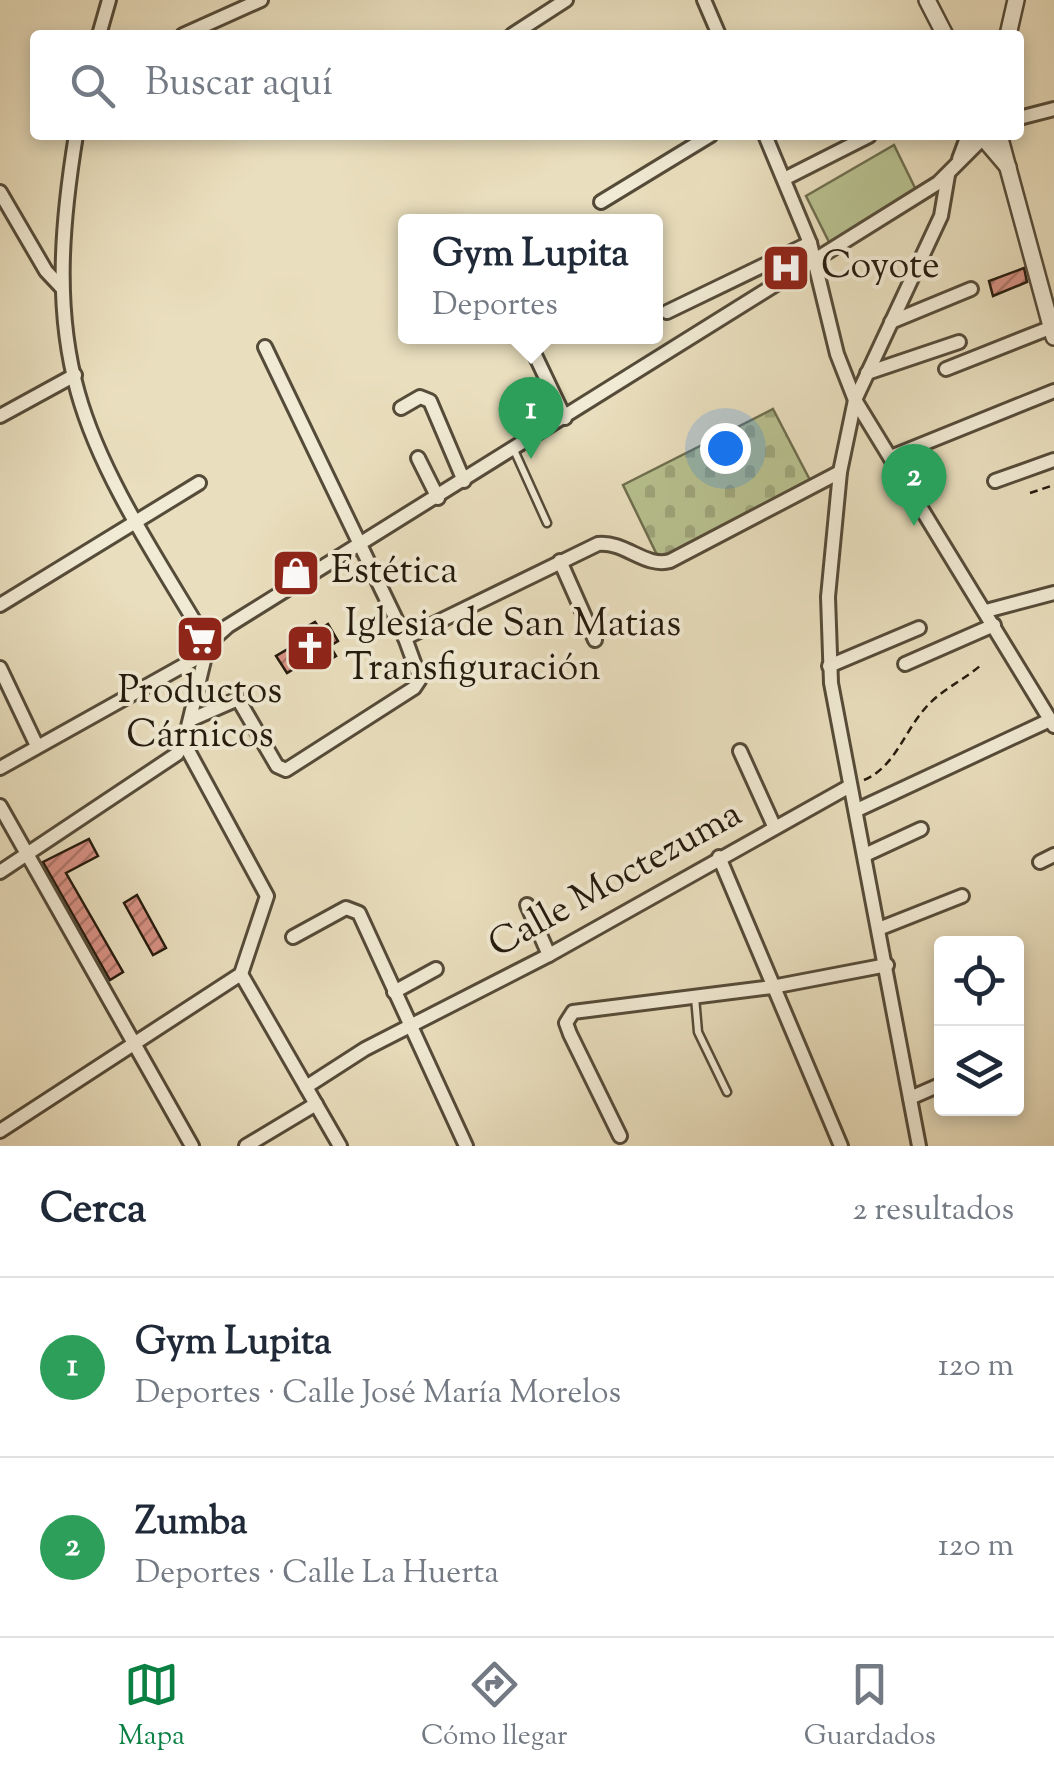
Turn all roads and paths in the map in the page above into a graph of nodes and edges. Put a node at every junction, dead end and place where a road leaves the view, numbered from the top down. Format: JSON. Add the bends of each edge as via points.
{"nodes":[{"id":1,"x":109,"y":0,"type":"edge"},
{"id":2,"x":261,"y":0,"type":"edge"},
{"id":3,"x":566,"y":0,"type":"edge"},
{"id":4,"x":704,"y":0,"type":"edge"},
{"id":5,"x":927,"y":0,"type":"edge"},
{"id":6,"x":1016,"y":0,"type":"edge"},
{"id":7,"x":100,"y":30,"type":"edge"},
{"id":8,"x":194,"y":30,"type":"edge"},
{"id":9,"x":520,"y":30,"type":"edge"},
{"id":10,"x":718,"y":30,"type":"edge"},
{"id":11,"x":942,"y":30,"type":"edge"},
{"id":12,"x":1009,"y":30,"type":"edge"},
{"id":13,"x":1054,"y":109,"type":"edge"},
{"id":14,"x":1024,"y":117,"type":"edge"},
{"id":15,"x":75,"y":140,"type":"edge"},
{"id":16,"x":703,"y":140,"type":"edge"},
{"id":17,"x":767,"y":140,"type":"edge"},
{"id":18,"x":860,"y":140,"type":"edge"},
{"id":19,"x":980,"y":140,"type":"edge"},
{"id":20,"x":986,"y":140,"type":"edge"},
{"id":21,"x":952,"y":171,"type":"junction"},
{"id":22,"x":784,"y":180,"type":"junction"},
{"id":23,"x":0,"y":192,"type":"edge"},
{"id":24,"x":601,"y":202,"type":"dead end"},
{"id":25,"x":810,"y":243,"type":"junction"},
{"id":26,"x":816,"y":262,"type":"junction"},
{"id":27,"x":1047,"y":287,"type":"edge"},
{"id":28,"x":62,"y":288,"type":"junction"},
{"id":29,"x":971,"y":289,"type":"dead end"},
{"id":30,"x":667,"y":312,"type":"dead end"},
{"id":31,"x":891,"y":322,"type":"junction"},
{"id":32,"x":1053,"y":332,"type":"edge"},
{"id":33,"x":959,"y":342,"type":"dead end"},
{"id":34,"x":534,"y":344,"type":"edge"},
{"id":35,"x":265,"y":348,"type":"dead end"},
{"id":36,"x":946,"y":369,"type":"dead end"},
{"id":37,"x":867,"y":372,"type":"junction"},
{"id":38,"x":75,"y":375,"type":"junction"},
{"id":39,"x":1054,"y":391,"type":"edge"},
{"id":40,"x":855,"y":400,"type":"junction"},
{"id":41,"x":400,"y":408,"type":"dead end"},
{"id":42,"x":0,"y":416,"type":"edge"},
{"id":43,"x":566,"y":418,"type":"junction"},
{"id":44,"x":514,"y":450,"type":"junction"},
{"id":45,"x":893,"y":456,"type":"junction"},
{"id":46,"x":418,"y":458,"type":"dead end"},
{"id":47,"x":1054,"y":460,"type":"edge"},
{"id":48,"x":840,"y":472,"type":"junction"},
{"id":49,"x":995,"y":481,"type":"dead end"},
{"id":50,"x":464,"y":482,"type":"junction"},
{"id":51,"x":199,"y":483,"type":"dead end"},
{"id":52,"x":1054,"y":485,"type":"edge"},
{"id":53,"x":1030,"y":493,"type":"dead end"},
{"id":54,"x":438,"y":498,"type":"junction"},
{"id":55,"x":138,"y":522,"type":"junction"},
{"id":56,"x":547,"y":523,"type":"dead end"},
{"id":57,"x":358,"y":546,"type":"junction"},
{"id":58,"x":560,"y":561,"type":"junction"},
{"id":59,"x":1054,"y":593,"type":"edge"},
{"id":60,"x":0,"y":605,"type":"edge"},
{"id":61,"x":986,"y":611,"type":"junction"},
{"id":62,"x":994,"y":625,"type":"junction"},
{"id":63,"x":919,"y":628,"type":"dead end"},
{"id":64,"x":405,"y":638,"type":"junction"},
{"id":65,"x":595,"y":640,"type":"dead end"},
{"id":66,"x":206,"y":649,"type":"junction"},
{"id":67,"x":905,"y":664,"type":"dead end"},
{"id":68,"x":829,"y":666,"type":"junction"},
{"id":69,"x":981,"y":666,"type":"dead end"},
{"id":70,"x":0,"y":668,"type":"edge"},
{"id":71,"x":190,"y":720,"type":"junction"},
{"id":72,"x":1052,"y":723,"type":"edge"},
{"id":73,"x":184,"y":742,"type":"junction"},
{"id":74,"x":36,"y":746,"type":"junction"},
{"id":75,"x":740,"y":751,"type":"dead end"},
{"id":76,"x":0,"y":768,"type":"edge"},
{"id":77,"x":850,"y":786,"type":"junction"},
{"id":78,"x":0,"y":806,"type":"edge"},
{"id":79,"x":857,"y":810,"type":"junction"},
{"id":80,"x":774,"y":826,"type":"junction"},
{"id":81,"x":921,"y":829,"type":"dead end"},
{"id":82,"x":866,"y":854,"type":"junction"},
{"id":83,"x":25,"y":856,"type":"junction"},
{"id":84,"x":1054,"y":856,"type":"edge"},
{"id":85,"x":718,"y":857,"type":"junction"},
{"id":86,"x":1040,"y":862,"type":"dead end"},
{"id":87,"x":0,"y":872,"type":"edge"},
{"id":88,"x":962,"y":896,"type":"dead end"},
{"id":89,"x":527,"y":906,"type":"dead end"},
{"id":90,"x":881,"y":928,"type":"junction"},
{"id":91,"x":294,"y":937,"type":"dead end"},
{"id":92,"x":550,"y":956,"type":"junction"},
{"id":93,"x":888,"y":965,"type":"junction"},
{"id":94,"x":436,"y":969,"type":"dead end"},
{"id":95,"x":240,"y":974,"type":"junction"},
{"id":96,"x":772,"y":987,"type":"junction"},
{"id":97,"x":394,"y":992,"type":"junction"},
{"id":98,"x":696,"y":996,"type":"junction"},
{"id":99,"x":411,"y":1026,"type":"junction"},
{"id":100,"x":133,"y":1048,"type":"junction"},
{"id":101,"x":306,"y":1087,"type":"junction"},
{"id":102,"x":934,"y":1088,"type":"edge"},
{"id":103,"x":727,"y":1092,"type":"dead end"},
{"id":104,"x":910,"y":1098,"type":"junction"},
{"id":105,"x":316,"y":1104,"type":"junction"},
{"id":106,"x":0,"y":1130,"type":"edge"},
{"id":107,"x":620,"y":1136,"type":"dead end"},
{"id":108,"x":257,"y":1143,"type":"edge"},
{"id":109,"x":192,"y":1146,"type":"edge"},
{"id":110,"x":340,"y":1146,"type":"edge"},
{"id":111,"x":466,"y":1146,"type":"edge"},
{"id":112,"x":841,"y":1146,"type":"edge"},
{"id":113,"x":919,"y":1146,"type":"edge"}],
"edges":[{"from":1,"to":7,"type":"street"},
{"from":2,"to":8,"type":"street"},
{"from":3,"to":9,"type":"street"},
{"from":4,"to":10,"type":"street"},
{"from":5,"to":11,"type":"street"},
{"from":6,"to":12,"type":"street"},
{"from":13,"to":14,"type":"street"},
{"from":15,"to":28,"type":"street","via":[[61,243]]},
{"from":16,"to":24,"type":"street"},
{"from":17,"to":22,"type":"street"},
{"from":18,"to":22,"type":"street"},
{"from":19,"to":21,"type":"street"},
{"from":20,"to":27,"type":"street","via":[[1008,167]]},
{"from":21,"to":26,"type":"street"},
{"from":21,"to":31,"type":"street","via":[[941,216]]},
{"from":22,"to":25,"type":"street"},
{"from":23,"to":28,"type":"street"},
{"from":25,"to":26,"type":"street"},
{"from":25,"to":30,"type":"street"},
{"from":26,"to":40,"type":"street"},
{"from":26,"to":43,"type":"street"},
{"from":27,"to":32,"type":"street"},
{"from":28,"to":38,"type":"street"},
{"from":29,"to":31,"type":"street"},
{"from":31,"to":37,"type":"street"},
{"from":32,"to":36,"type":"street"},
{"from":33,"to":37,"type":"street"},
{"from":34,"to":43,"type":"street"},
{"from":35,"to":57,"type":"street"},
{"from":37,"to":40,"type":"street"},
{"from":38,"to":42,"type":"street"},
{"from":38,"to":55,"type":"street","via":[[93,432]]},
{"from":39,"to":45,"type":"street"},
{"from":40,"to":45,"type":"street"},
{"from":40,"to":48,"type":"street"},
{"from":41,"to":50,"type":"street","via":[[420,397],[430,401]]},
{"from":43,"to":44,"type":"street"},
{"from":44,"to":50,"type":"street"},
{"from":44,"to":56,"type":"lane"},
{"from":45,"to":61,"type":"street"},
{"from":46,"to":54,"type":"street"},
{"from":47,"to":49,"type":"street"},
{"from":48,"to":58,"type":"street","via":[[670,561],[652,561],[610,542]]},
{"from":48,"to":68,"type":"street"},
{"from":50,"to":54,"type":"street"},
{"from":51,"to":55,"type":"street"},
{"from":52,"to":53,"type":"path"},
{"from":54,"to":57,"type":"street"},
{"from":55,"to":60,"type":"street"},
{"from":55,"to":66,"type":"street"},
{"from":57,"to":64,"type":"street"},
{"from":57,"to":66,"type":"street","via":[[228,626]]},
{"from":58,"to":64,"type":"street"},
{"from":58,"to":65,"type":"street"},
{"from":59,"to":61,"type":"street"},
{"from":61,"to":62,"type":"street"},
{"from":62,"to":67,"type":"street"},
{"from":62,"to":72,"type":"street"},
{"from":63,"to":68,"type":"street"},
{"from":64,"to":71,"type":"street","via":[[420,671],[414,688],[292,768],[277,766],[238,699]]},
{"from":66,"to":71,"type":"street"},
{"from":66,"to":74,"type":"street"},
{"from":68,"to":77,"type":"street"},
{"from":69,"to":77,"type":"path","via":[[920,714],[884,770]]},
{"from":70,"to":74,"type":"street"},
{"from":71,"to":73,"type":"street"},
{"from":72,"to":79,"type":"street"},
{"from":73,"to":83,"type":"street","via":[[168,762]]},
{"from":73,"to":95,"type":"street","via":[[267,896]]},
{"from":74,"to":76,"type":"street"},
{"from":75,"to":80,"type":"street"},
{"from":77,"to":79,"type":"street"},
{"from":77,"to":80,"type":"street","name":"Calle Moctezuma"},
{"from":78,"to":83,"type":"street"},
{"from":79,"to":82,"type":"street"},
{"from":80,"to":85,"type":"street","name":"Calle Moctezuma"},
{"from":81,"to":82,"type":"street"},
{"from":82,"to":90,"type":"street"},
{"from":83,"to":87,"type":"street"},
{"from":83,"to":100,"type":"street"},
{"from":84,"to":86,"type":"street"},
{"from":85,"to":92,"type":"street","name":"Calle Moctezuma"},
{"from":85,"to":96,"type":"street"},
{"from":88,"to":90,"type":"street"},
{"from":89,"to":92,"type":"street"},
{"from":90,"to":93,"type":"street"},
{"from":91,"to":97,"type":"street","via":[[346,908],[359,913]]},
{"from":92,"to":99,"type":"street","name":"Calle Moctezuma"},
{"from":93,"to":96,"type":"street"},
{"from":93,"to":104,"type":"street"},
{"from":94,"to":97,"type":"street"},
{"from":95,"to":100,"type":"street"},
{"from":95,"to":101,"type":"street"},
{"from":96,"to":98,"type":"street"},
{"from":96,"to":112,"type":"street"},
{"from":97,"to":99,"type":"street"},
{"from":98,"to":103,"type":"lane","via":[[698,1032]]},
{"from":98,"to":107,"type":"street","via":[[594,1007],[567,1017]]},
{"from":99,"to":101,"type":"street","name":"Calle Moctezuma"},
{"from":99,"to":111,"type":"street"},
{"from":100,"to":106,"type":"street"},
{"from":100,"to":109,"type":"street"},
{"from":101,"to":105,"type":"street"},
{"from":102,"to":104,"type":"street"},
{"from":104,"to":113,"type":"street"},
{"from":105,"to":108,"type":"street"},
{"from":105,"to":110,"type":"street"}]}
